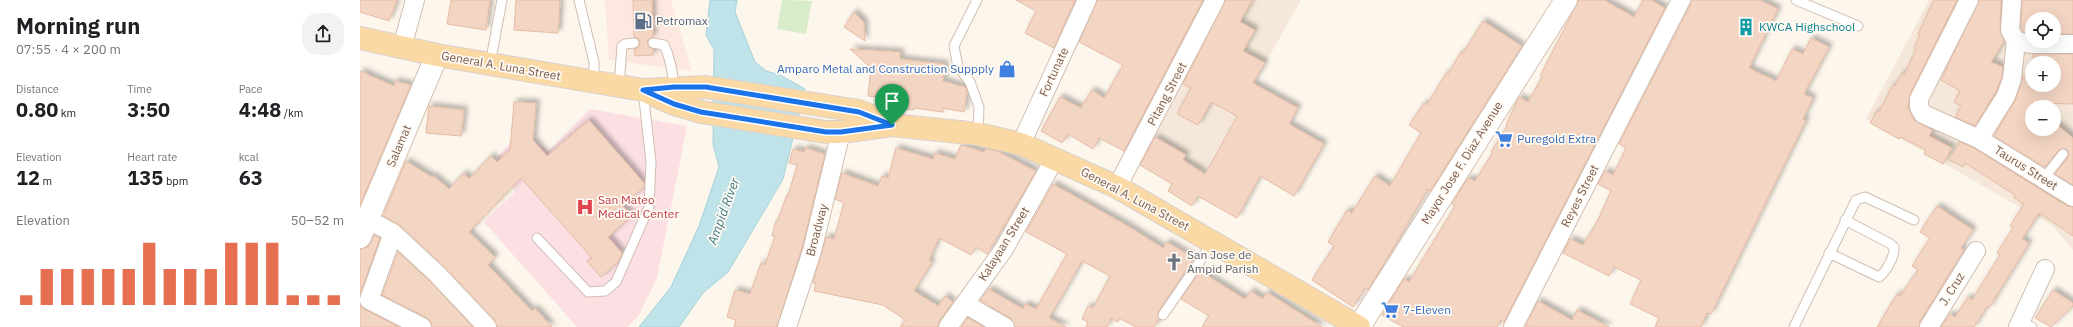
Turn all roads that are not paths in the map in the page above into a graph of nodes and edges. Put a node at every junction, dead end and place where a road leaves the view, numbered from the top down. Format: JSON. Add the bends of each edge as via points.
{"nodes":[{"id":1,"x":415,"y":0,"type":"edge"},
{"id":2,"x":502,"y":0,"type":"edge"},
{"id":3,"x":579,"y":0,"type":"edge"},
{"id":4,"x":977,"y":0,"type":"edge"},
{"id":5,"x":1088,"y":0,"type":"edge"},
{"id":6,"x":1215,"y":0,"type":"edge"},
{"id":7,"x":1681,"y":0,"type":"edge"},
{"id":8,"x":1796,"y":0,"type":"edge"},
{"id":9,"x":1969,"y":0,"type":"edge"},
{"id":10,"x":2012,"y":0,"type":"edge"},
{"id":11,"x":1564,"y":1,"type":"edge"},
{"id":12,"x":1858,"y":26,"type":"dead end"},
{"id":13,"x":360,"y":38,"type":"edge"},
{"id":14,"x":2016,"y":41,"type":"junction"},
{"id":15,"x":634,"y":43,"type":"dead end"},
{"id":16,"x":653,"y":43,"type":"dead end"},
{"id":17,"x":2073,"y":44,"type":"edge"},
{"id":18,"x":402,"y":47,"type":"junction"},
{"id":19,"x":437,"y":55,"type":"junction"},
{"id":20,"x":490,"y":64,"type":"junction"},
{"id":21,"x":594,"y":82,"type":"junction"},
{"id":22,"x":620,"y":86,"type":"junction"},
{"id":23,"x":643,"y":90,"type":"junction"},
{"id":24,"x":674,"y":96,"type":"junction"},
{"id":25,"x":892,"y":125,"type":"junction"},
{"id":26,"x":834,"y":132,"type":"junction"},
{"id":27,"x":978,"y":134,"type":"junction"},
{"id":28,"x":1979,"y":139,"type":"junction"},
{"id":29,"x":1021,"y":144,"type":"junction"},
{"id":30,"x":2063,"y":154,"type":"dead end"},
{"id":31,"x":1055,"y":158,"type":"junction"},
{"id":32,"x":2044,"y":178,"type":"junction"},
{"id":33,"x":1117,"y":187,"type":"junction"},
{"id":34,"x":2073,"y":197,"type":"edge"},
{"id":35,"x":1845,"y":220,"type":"junction"},
{"id":36,"x":1914,"y":220,"type":"dead end"},
{"id":37,"x":364,"y":228,"type":"edge"},
{"id":38,"x":393,"y":233,"type":"junction"},
{"id":39,"x":537,"y":238,"type":"dead end"},
{"id":40,"x":1213,"y":242,"type":"junction"},
{"id":41,"x":1976,"y":251,"type":"dead end"},
{"id":42,"x":1829,"y":253,"type":"junction"},
{"id":43,"x":2045,"y":269,"type":"dead end"},
{"id":44,"x":966,"y":304,"type":"junction"},
{"id":45,"x":1163,"y":315,"type":"dead end"},
{"id":46,"x":2023,"y":325,"type":"edge"},
{"id":47,"x":422,"y":327,"type":"edge"},
{"id":48,"x":487,"y":327,"type":"edge"},
{"id":49,"x":787,"y":327,"type":"edge"},
{"id":50,"x":948,"y":327,"type":"edge"},
{"id":51,"x":1005,"y":327,"type":"edge"},
{"id":52,"x":1359,"y":327,"type":"edge"},
{"id":53,"x":1513,"y":327,"type":"edge"},
{"id":54,"x":1794,"y":327,"type":"edge"},
{"id":55,"x":1929,"y":327,"type":"edge"}],
"edges":[{"from":1,"to":18,"type":"street"},
{"from":2,"to":20,"type":"lane"},
{"from":3,"to":21,"type":"lane","via":[[594,62]]},
{"from":4,"to":27,"type":"lane","via":[[954,46],[958,67],[970,82],[979,108]]},
{"from":5,"to":29,"type":"street","name":"Fortunate"},
{"from":6,"to":33,"type":"street","name":"Pitang Street"},
{"from":7,"to":53,"type":"street","name":"Reyes Street"},
{"from":8,"to":12,"type":"lane"},
{"from":9,"to":28,"type":"street","name":"Taurus Street","via":[[1919,99],[1919,107],[1923,114]]},
{"from":10,"to":14,"type":"street","via":[[2010,30]]},
{"from":11,"to":52,"type":"street","name":"Mayor Jose F. Diaz Avenue"},
{"from":13,"to":18,"type":"main road","name":"General A. Luna Street"},
{"from":14,"to":17,"type":"street","via":[[2031,44]]},
{"from":14,"to":28,"type":"street","via":[[2012,79],[2006,96]]},
{"from":15,"to":22,"type":"lane","via":[[622,46]]},
{"from":16,"to":24,"type":"lane","via":[[664,45],[668,52]]},
{"from":18,"to":19,"type":"main road","name":"General A. Luna Street"},
{"from":19,"to":20,"type":"main road","name":"General A. Luna Street"},
{"from":19,"to":37,"type":"street","name":"Salamat"},
{"from":20,"to":21,"type":"main road","name":"General A. Luna Street"},
{"from":21,"to":22,"type":"main road","name":"General A. Luna Street"},
{"from":22,"to":23,"type":"main road","name":"General A. Luna Street"},
{"from":23,"to":24,"type":"main road","name":"General A. Luna Street"},
{"from":23,"to":39,"type":"lane","via":[[651,162],[648,207],[616,282],[605,291],[588,292]]},
{"from":24,"to":25,"type":"main road","name":"General A. Luna Street","via":[[706,87],[859,112]]},
{"from":24,"to":26,"type":"main road","name":"General A. Luna Street","via":[[701,112]]},
{"from":25,"to":26,"type":"main road","name":"General A. Luna Street"},
{"from":25,"to":27,"type":"main road","name":"General A. Luna Street"},
{"from":26,"to":49,"type":"street","name":"Broadway","via":[[812,251]]},
{"from":27,"to":29,"type":"main road","name":"General A. Luna Street"},
{"from":28,"to":32,"type":"street","name":"Taurus Street"},
{"from":29,"to":31,"type":"main road","name":"General A. Luna Street"},
{"from":30,"to":32,"type":"lane"},
{"from":31,"to":33,"type":"main road","name":"General A. Luna Street"},
{"from":31,"to":44,"type":"street","name":"Kalayaan Street","via":[[1004,249]]},
{"from":32,"to":34,"type":"street","name":"Taurus Street"},
{"from":33,"to":40,"type":"main road","name":"General A. Luna Street"},
{"from":35,"to":36,"type":"lane","via":[[1856,200],[1864,197]]},
{"from":35,"to":42,"type":"lane"},
{"from":35,"to":42,"type":"lane","via":[[1889,243],[1894,247],[1894,252],[1879,277]]},
{"from":37,"to":38,"type":"street"},
{"from":38,"to":47,"type":"street","via":[[369,300]]},
{"from":38,"to":48,"type":"street","via":[[437,274]]},
{"from":40,"to":45,"type":"lane"},
{"from":40,"to":52,"type":"main road","name":"General A. Luna Street"},
{"from":41,"to":55,"type":"street","name":"J. Cruz"},
{"from":42,"to":54,"type":"lane"},
{"from":43,"to":46,"type":"street"},
{"from":44,"to":50,"type":"street","name":"Kalayaan Street"},
{"from":44,"to":51,"type":"street"}]}
